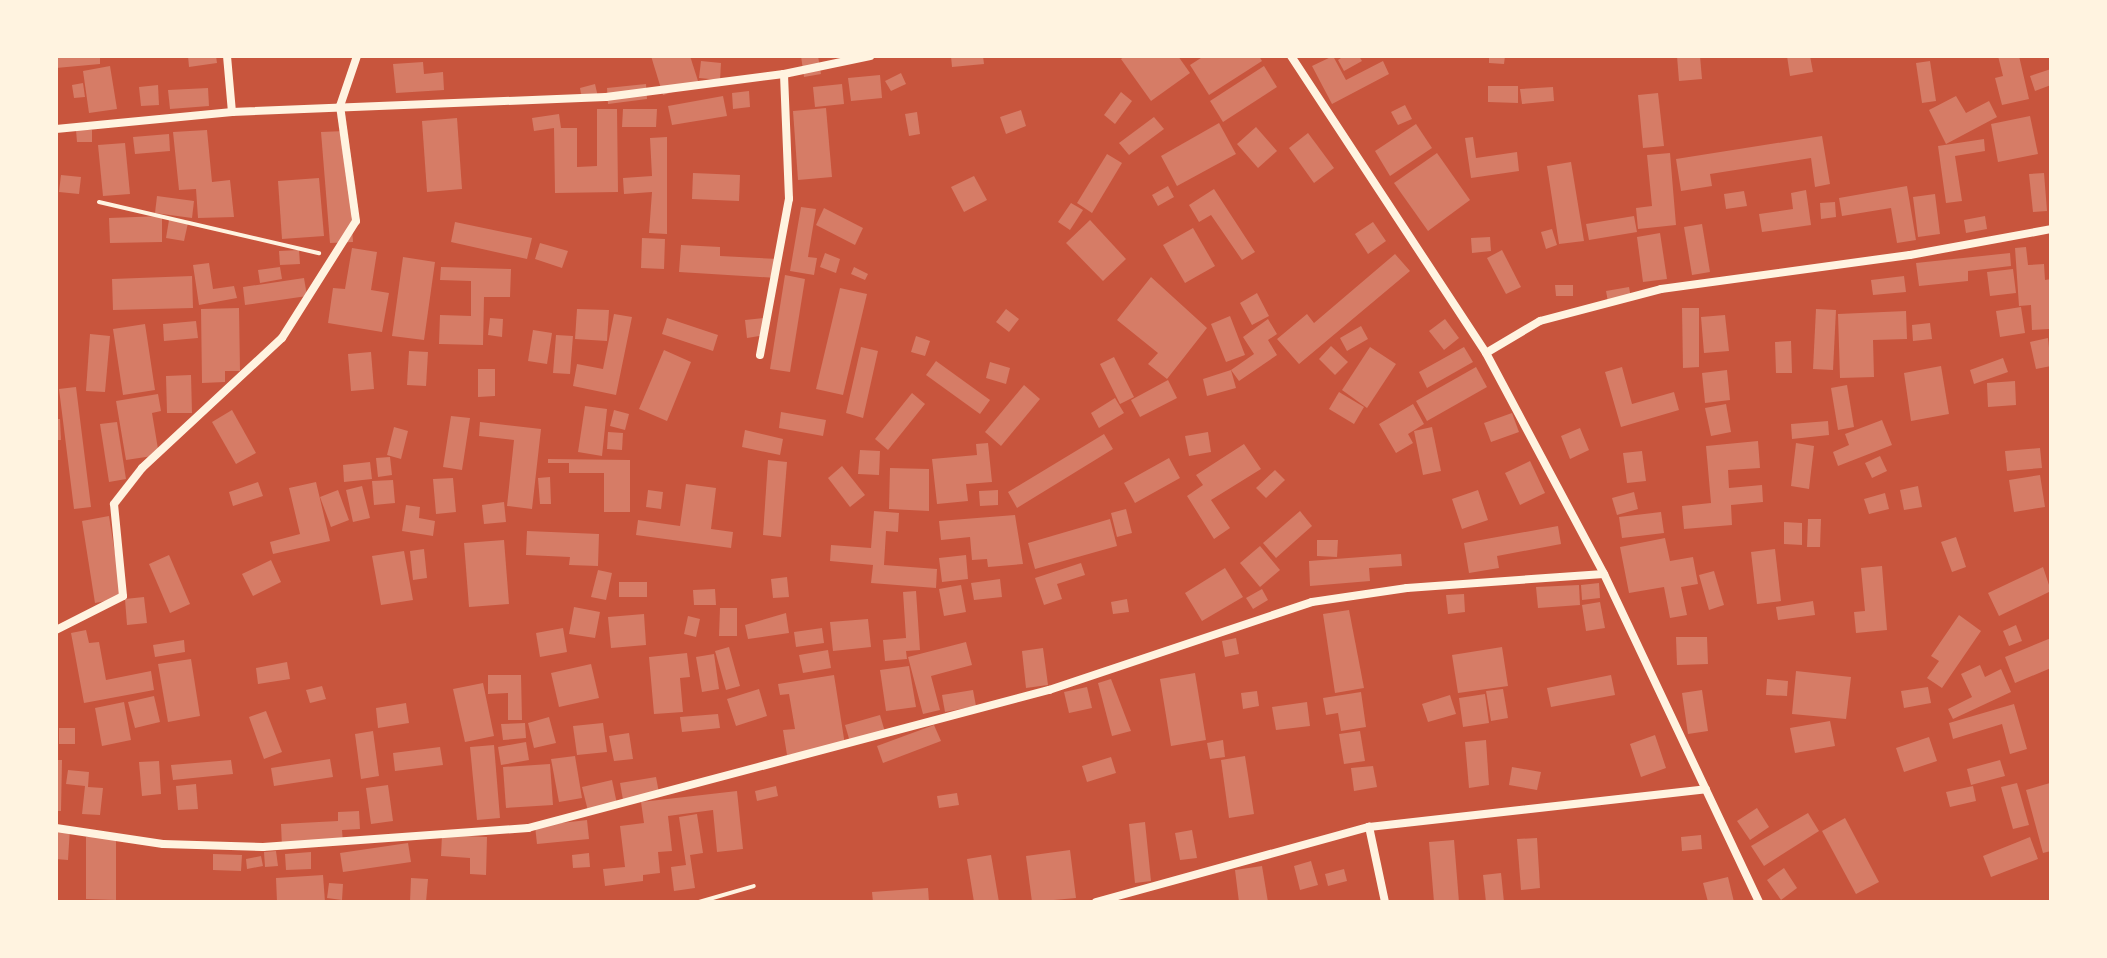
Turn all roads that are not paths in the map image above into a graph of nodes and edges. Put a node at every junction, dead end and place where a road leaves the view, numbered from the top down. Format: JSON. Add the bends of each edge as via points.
{"nodes":[{"id":1,"x":227,"y":56,"type":"edge"},
{"id":2,"x":357,"y":56,"type":"edge"},
{"id":3,"x":870,"y":56,"type":"edge"},
{"id":4,"x":1291,"y":56,"type":"edge"},
{"id":5,"x":784,"y":74,"type":"junction"},
{"id":6,"x":340,"y":106,"type":"junction"},
{"id":7,"x":232,"y":112,"type":"junction"},
{"id":8,"x":56,"y":129,"type":"edge"},
{"id":9,"x":2051,"y":229,"type":"edge"},
{"id":10,"x":1486,"y":353,"type":"junction"},
{"id":11,"x":760,"y":355,"type":"dead end"},
{"id":12,"x":1604,"y":574,"type":"junction"},
{"id":13,"x":56,"y":630,"type":"edge"},
{"id":14,"x":1706,"y":789,"type":"junction"},
{"id":15,"x":1369,"y":827,"type":"junction"},
{"id":16,"x":56,"y":828,"type":"edge"},
{"id":17,"x":1096,"y":902,"type":"edge"},
{"id":18,"x":1385,"y":902,"type":"edge"},
{"id":19,"x":1759,"y":902,"type":"edge"}],
"edges":[{"from":1,"to":7,"type":"street"},
{"from":2,"to":6,"type":"street"},
{"from":3,"to":5,"type":"street"},
{"from":4,"to":10,"type":"street"},
{"from":5,"to":6,"type":"street","via":[[606,97]]},
{"from":5,"to":11,"type":"street","via":[[789,199]]},
{"from":6,"to":7,"type":"street"},
{"from":6,"to":13,"type":"street","via":[[356,221],[282,338],[142,468],[114,504],[123,596]]},
{"from":7,"to":8,"type":"street"},
{"from":9,"to":10,"type":"street","via":[[1910,255],[1661,289],[1540,321]]},
{"from":10,"to":12,"type":"street"},
{"from":12,"to":14,"type":"street"},
{"from":12,"to":16,"type":"street","via":[[1407,588],[1312,602],[1049,690],[528,828],[263,847],[163,844]]},
{"from":14,"to":15,"type":"street"},
{"from":14,"to":19,"type":"street"},
{"from":15,"to":17,"type":"street"},
{"from":15,"to":18,"type":"street"}]}
